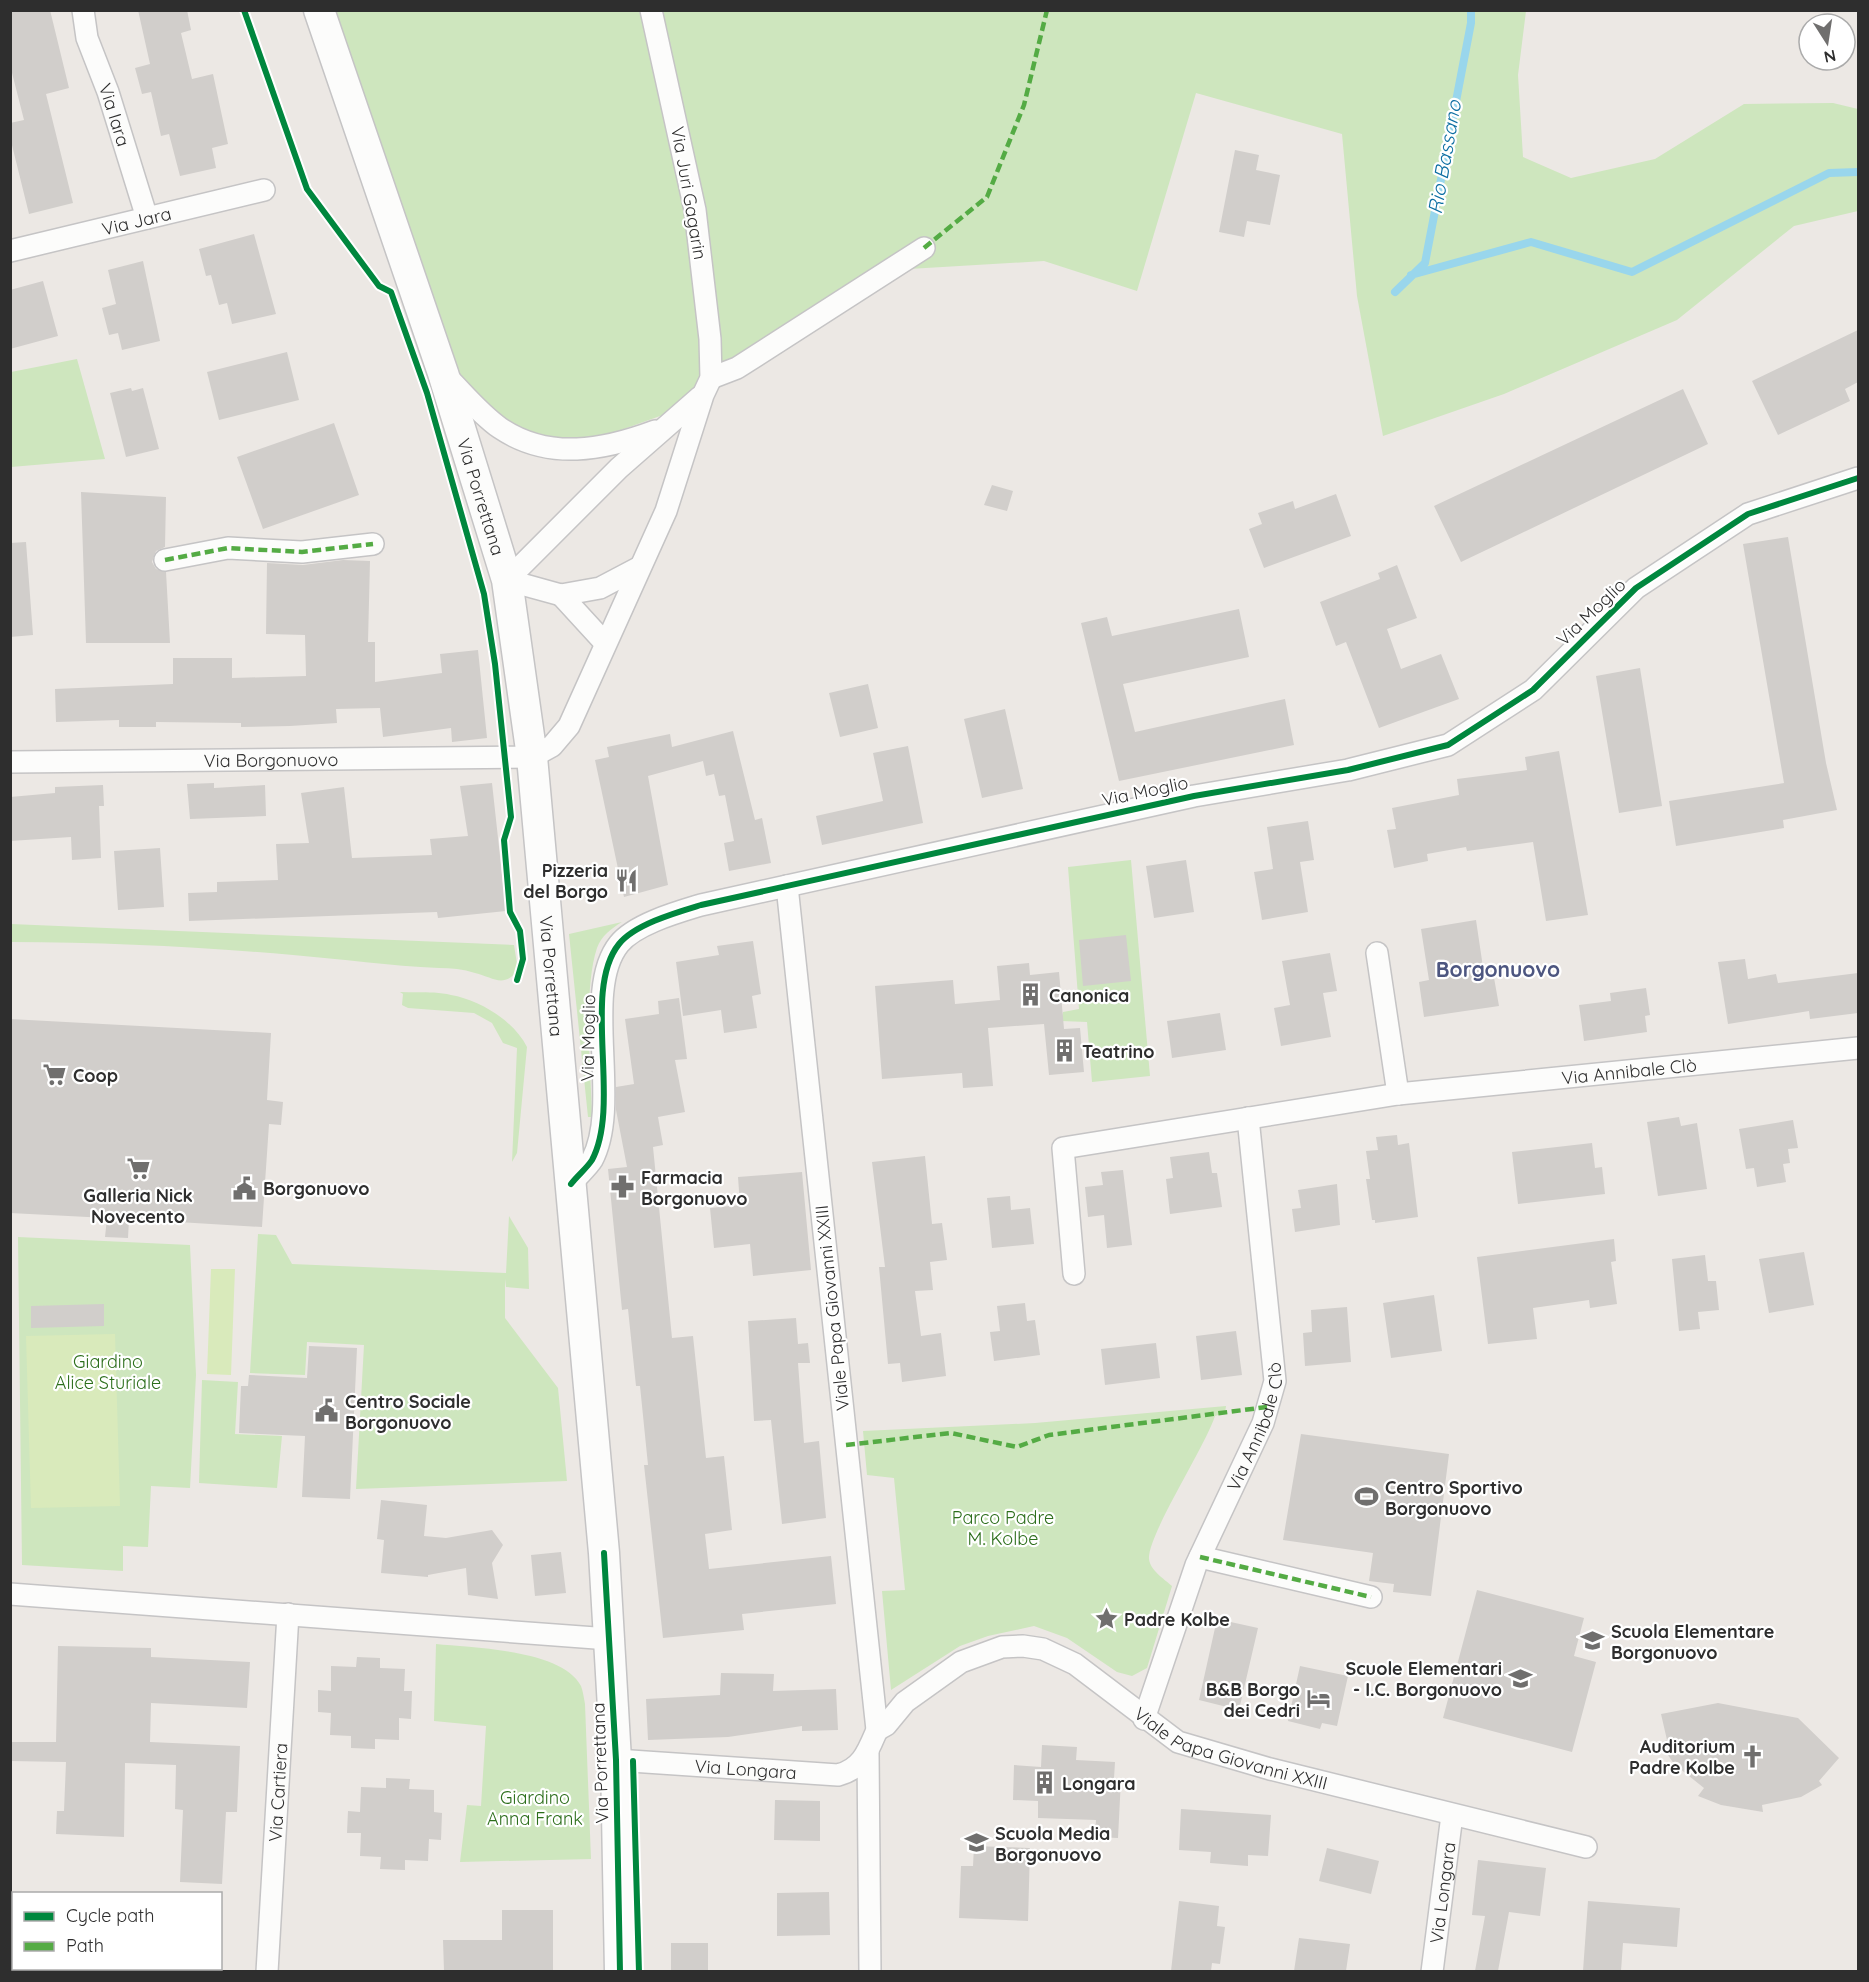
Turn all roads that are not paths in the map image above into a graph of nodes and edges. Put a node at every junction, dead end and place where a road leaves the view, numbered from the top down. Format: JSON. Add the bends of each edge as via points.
{"nodes":[{"id":1,"x":82,"y":10,"type":"edge"},
{"id":2,"x":320,"y":10,"type":"edge"},
{"id":3,"x":651,"y":10,"type":"edge"},
{"id":4,"x":264,"y":190,"type":"dead end"},
{"id":5,"x":147,"y":218,"type":"junction"},
{"id":6,"x":924,"y":248,"type":"dead end"},
{"id":7,"x":10,"y":251,"type":"edge"},
{"id":8,"x":443,"y":373,"type":"junction"},
{"id":9,"x":707,"y":387,"type":"junction"},
{"id":10,"x":666,"y":426,"type":"junction"},
{"id":11,"x":1858,"y":478,"type":"edge"},
{"id":12,"x":373,"y":544,"type":"dead end"},
{"id":13,"x":165,"y":560,"type":"dead end"},
{"id":14,"x":638,"y":568,"type":"junction"},
{"id":15,"x":507,"y":580,"type":"junction"},
{"id":16,"x":561,"y":595,"type":"junction"},
{"id":17,"x":605,"y":643,"type":"junction"},
{"id":18,"x":532,"y":757,"type":"junction"},
{"id":19,"x":10,"y":762,"type":"edge"},
{"id":20,"x":786,"y":886,"type":"junction"},
{"id":21,"x":1377,"y":953,"type":"dead end"},
{"id":22,"x":1858,"y":1048,"type":"edge"},
{"id":23,"x":1398,"y":1094,"type":"junction"},
{"id":24,"x":1248,"y":1118,"type":"junction"},
{"id":25,"x":571,"y":1184,"type":"junction"},
{"id":26,"x":1074,"y":1274,"type":"dead end"},
{"id":27,"x":1200,"y":1557,"type":"junction"},
{"id":28,"x":10,"y":1594,"type":"edge"},
{"id":29,"x":1371,"y":1597,"type":"dead end"},
{"id":30,"x":288,"y":1614,"type":"junction"},
{"id":31,"x":609,"y":1639,"type":"junction"},
{"id":32,"x":1144,"y":1719,"type":"junction"},
{"id":33,"x":877,"y":1730,"type":"junction"},
{"id":34,"x":868,"y":1752,"type":"junction"},
{"id":35,"x":616,"y":1760,"type":"junction"},
{"id":36,"x":1452,"y":1815,"type":"junction"},
{"id":37,"x":1586,"y":1847,"type":"dead end"},
{"id":38,"x":267,"y":1971,"type":"edge"},
{"id":39,"x":621,"y":1971,"type":"edge"},
{"id":40,"x":870,"y":1971,"type":"edge"},
{"id":41,"x":1432,"y":1971,"type":"edge"}],
"edges":[{"from":1,"to":5,"type":"street","name":"Via Iara","via":[[87,38]]},
{"from":2,"to":8,"type":"main road","name":"Via Porrettana"},
{"from":3,"to":9,"type":"street","name":"Via Juri Gagarin","via":[[695,210],[710,339]]},
{"from":4,"to":5,"type":"street","name":"Via Jara"},
{"from":5,"to":7,"type":"street","name":"Via Jara"},
{"from":6,"to":9,"type":"street"},
{"from":8,"to":10,"type":"street","via":[[499,427],[517,438],[551,449],[587,450],[624,442]]},
{"from":8,"to":15,"type":"main road","name":"Via Porrettana"},
{"from":9,"to":10,"type":"street"},
{"from":9,"to":14,"type":"street","name":"Via Juri Gagarin","via":[[666,511]]},
{"from":10,"to":15,"type":"street"},
{"from":11,"to":20,"type":"street","name":"Via Moglio","via":[[1748,514],[1636,588],[1533,690],[1448,745],[1348,770],[1194,796]]},
{"from":12,"to":13,"type":"street","via":[[302,552],[228,548]]},
{"from":14,"to":16,"type":"street","via":[[600,588]]},
{"from":14,"to":17,"type":"street","name":"Via Juri Gagarin"},
{"from":15,"to":16,"type":"street"},
{"from":15,"to":18,"type":"main road","name":"Via Porrettana"},
{"from":16,"to":17,"type":"street"},
{"from":17,"to":18,"type":"street","name":"Via Juri Gagarin","via":[[569,726],[552,746]]},
{"from":18,"to":19,"type":"street","name":"Via Borgonuovo"},
{"from":18,"to":25,"type":"main road","name":"Via Porrettana"},
{"from":20,"to":25,"type":"street","name":"Via Moglio","via":[[658,918],[620,943],[604,973],[602,1130],[591,1160]]},
{"from":20,"to":33,"type":"street","name":"Viale Papa Giovanni XXIII"},
{"from":21,"to":23,"type":"street"},
{"from":22,"to":23,"type":"street","name":"Via Annibale Clò"},
{"from":23,"to":24,"type":"street","name":"Via Annibale Clò"},
{"from":24,"to":26,"type":"street","name":"Via Annibale Clò","via":[[1063,1148]]},
{"from":24,"to":27,"type":"street","name":"Via Annibale Clò","via":[[1275,1381],[1263,1423]]},
{"from":25,"to":31,"type":"main road","name":"Via Porrettana"},
{"from":27,"to":29,"type":"street"},
{"from":27,"to":32,"type":"street","name":"Via Annibale Clò"},
{"from":28,"to":30,"type":"street"},
{"from":30,"to":31,"type":"street"},
{"from":30,"to":38,"type":"street","name":"Via Cartiera"},
{"from":31,"to":35,"type":"main road","name":"Via Porrettana"},
{"from":32,"to":33,"type":"street","name":"Viale Papa Giovanni XXIII","via":[[1075,1664],[1043,1649],[1023,1646],[1002,1647],[962,1662],[905,1702]]},
{"from":32,"to":36,"type":"street","name":"Viale Papa Giovanni XXIII","via":[[1178,1742]]},
{"from":33,"to":34,"type":"street","name":"Via Longara"},
{"from":34,"to":35,"type":"street","name":"Via Longara","via":[[850,1772],[838,1775]]},
{"from":34,"to":40,"type":"street","name":"Via Longara"},
{"from":35,"to":39,"type":"main road","name":"Via Porrettana"},
{"from":36,"to":37,"type":"street","name":"Viale Papa Giovanni XXIII"},
{"from":36,"to":41,"type":"street","name":"Via Longara"}]}
